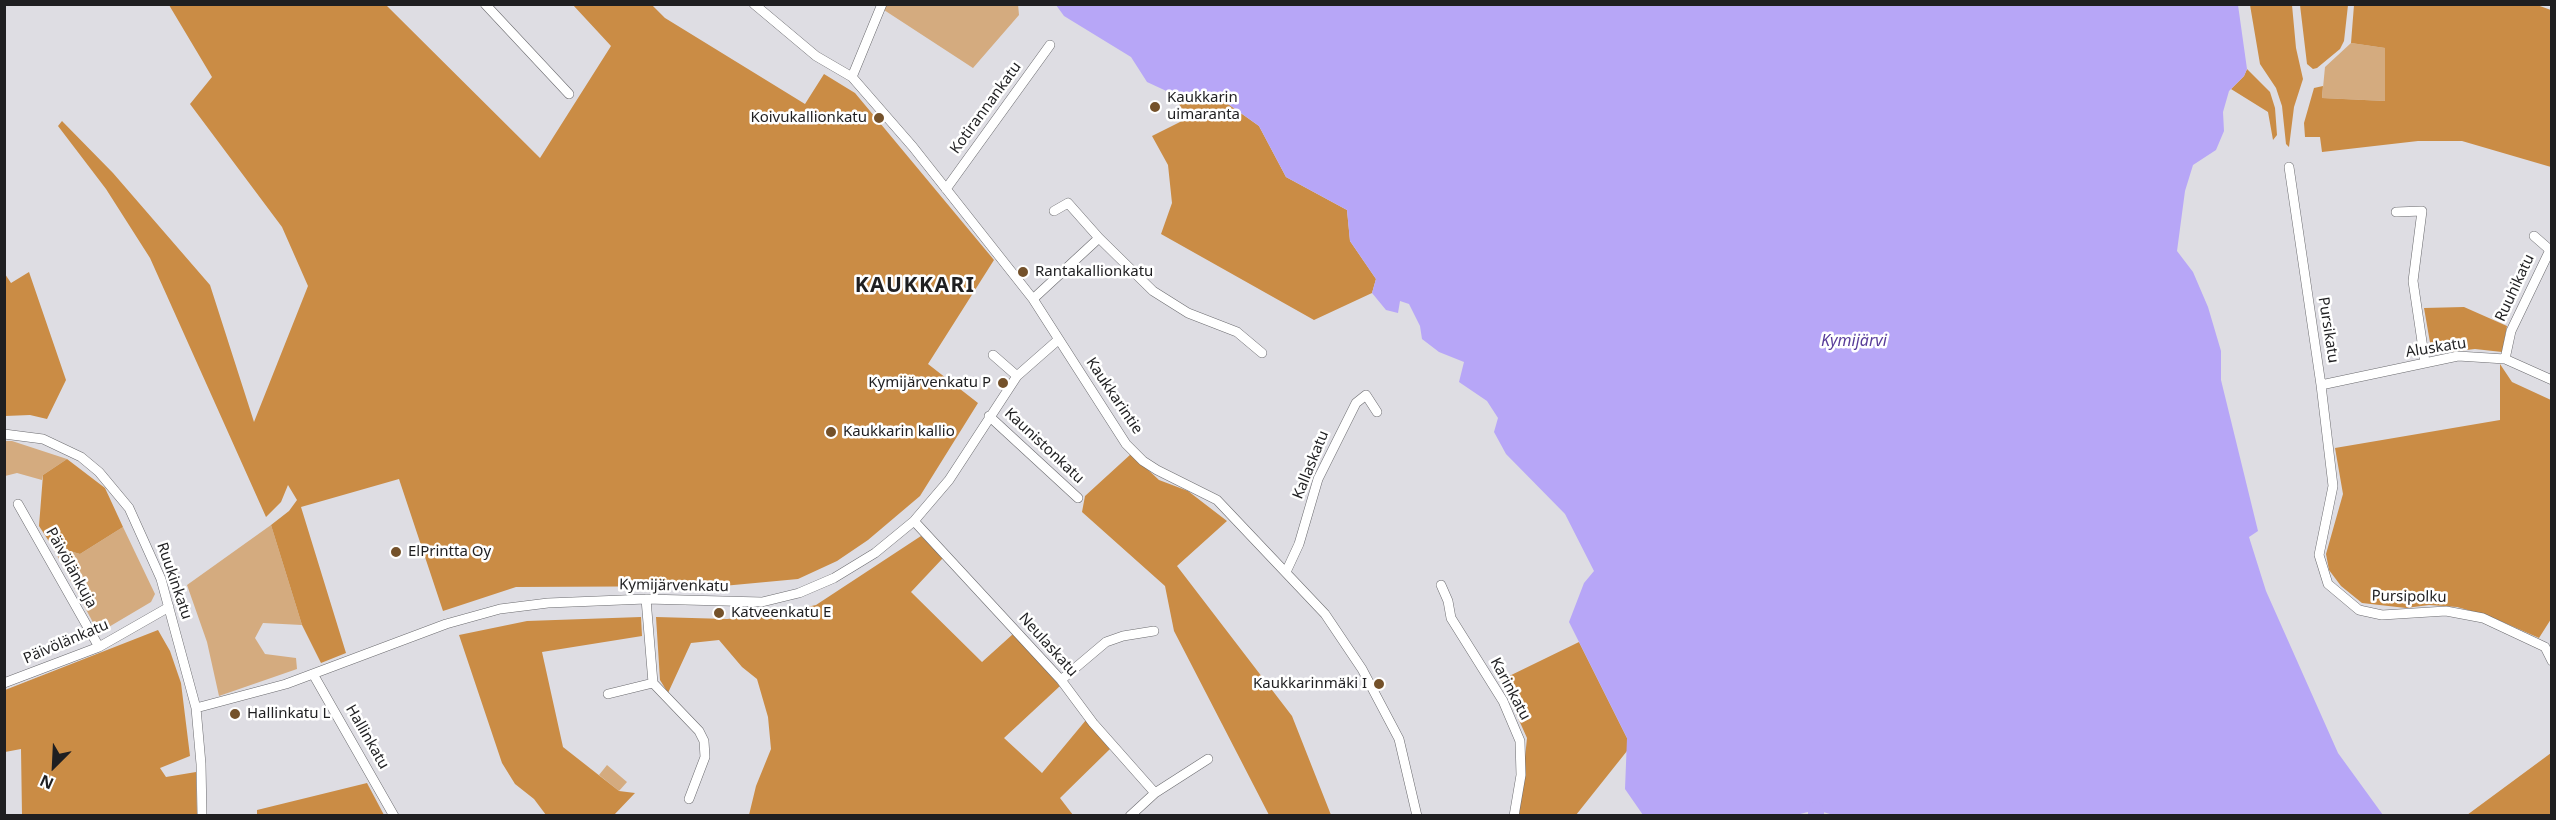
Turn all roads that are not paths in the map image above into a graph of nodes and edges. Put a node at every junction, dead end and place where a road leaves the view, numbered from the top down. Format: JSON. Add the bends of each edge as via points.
{"nodes":[{"id":1,"x":485,"y":4,"type":"edge"},
{"id":2,"x":754,"y":4,"type":"edge"},
{"id":3,"x":882,"y":4,"type":"edge"},
{"id":4,"x":1050,"y":45,"type":"dead end"},
{"id":5,"x":852,"y":77,"type":"junction"},
{"id":6,"x":569,"y":94,"type":"dead end"},
{"id":7,"x":2289,"y":167,"type":"dead end"},
{"id":8,"x":946,"y":189,"type":"junction"},
{"id":9,"x":1054,"y":211,"type":"dead end"},
{"id":10,"x":2396,"y":212,"type":"dead end"},
{"id":11,"x":2534,"y":236,"type":"dead end"},
{"id":12,"x":1099,"y":238,"type":"junction"},
{"id":13,"x":1033,"y":299,"type":"junction"},
{"id":14,"x":1058,"y":340,"type":"junction"},
{"id":15,"x":1262,"y":353,"type":"dead end"},
{"id":16,"x":993,"y":355,"type":"dead end"},
{"id":17,"x":2505,"y":359,"type":"junction"},
{"id":18,"x":2425,"y":362,"type":"junction"},
{"id":19,"x":1017,"y":376,"type":"junction"},
{"id":20,"x":2552,"y":380,"type":"edge"},
{"id":21,"x":2321,"y":385,"type":"junction"},
{"id":22,"x":1377,"y":412,"type":"dead end"},
{"id":23,"x":989,"y":416,"type":"junction"},
{"id":24,"x":4,"y":434,"type":"edge"},
{"id":25,"x":1078,"y":498,"type":"dead end"},
{"id":26,"x":2332,"y":498,"type":"joint"},
{"id":27,"x":18,"y":504,"type":"dead end"},
{"id":28,"x":914,"y":520,"type":"junction"},
{"id":29,"x":1286,"y":572,"type":"junction"},
{"id":30,"x":1442,"y":585,"type":"dead end"},
{"id":31,"x":646,"y":599,"type":"junction"},
{"id":32,"x":169,"y":607,"type":"junction"},
{"id":33,"x":1154,"y":631,"type":"dead end"},
{"id":34,"x":2552,"y":638,"type":"edge"},
{"id":35,"x":99,"y":647,"type":"junction"},
{"id":36,"x":2545,"y":647,"type":"junction"},
{"id":37,"x":2552,"y":661,"type":"edge"},
{"id":38,"x":313,"y":674,"type":"junction"},
{"id":39,"x":1061,"y":680,"type":"junction"},
{"id":40,"x":4,"y":683,"type":"edge"},
{"id":41,"x":653,"y":683,"type":"junction"},
{"id":42,"x":608,"y":694,"type":"dead end"},
{"id":43,"x":196,"y":708,"type":"junction"},
{"id":44,"x":1208,"y":759,"type":"dead end"},
{"id":45,"x":1155,"y":793,"type":"junction"},
{"id":46,"x":689,"y":799,"type":"dead end"},
{"id":47,"x":202,"y":816,"type":"edge"},
{"id":48,"x":394,"y":816,"type":"edge"},
{"id":49,"x":1130,"y":816,"type":"edge"},
{"id":50,"x":1417,"y":816,"type":"edge"},
{"id":51,"x":1514,"y":816,"type":"edge"}],
"edges":[{"from":1,"to":6,"type":"street"},
{"from":2,"to":5,"type":"street","name":"Kaukkarintie","via":[[816,56]]},
{"from":3,"to":5,"type":"street"},
{"from":4,"to":8,"type":"street","name":"Kotirannankatu"},
{"from":5,"to":8,"type":"street","name":"Kaukkarintie"},
{"from":7,"to":21,"type":"street","name":"Pursikatu"},
{"from":8,"to":13,"type":"street","name":"Kaukkarintie"},
{"from":9,"to":12,"type":"street","via":[[1068,203]]},
{"from":10,"to":18,"type":"street","via":[[2422,211],[2414,281]]},
{"from":11,"to":17,"type":"street","name":"Ruuhikatu","via":[[2550,250],[2511,331]]},
{"from":12,"to":13,"type":"street"},
{"from":12,"to":15,"type":"street","via":[[1153,291],[1188,313],[1237,332]]},
{"from":13,"to":14,"type":"street","name":"Kaukkarintie"},
{"from":14,"to":19,"type":"street","name":"Kymijärvenkatu"},
{"from":14,"to":29,"type":"street","name":"Kaukkarintie","via":[[1126,444],[1143,461],[1217,500]]},
{"from":16,"to":19,"type":"street"},
{"from":17,"to":18,"type":"street","name":"Aluskatu","via":[[2458,357]]},
{"from":17,"to":20,"type":"street","name":"Aluskatu"},
{"from":18,"to":21,"type":"street","name":"Aluskatu"},
{"from":19,"to":23,"type":"street","name":"Kymijärvenkatu"},
{"from":21,"to":26,"type":"street","name":"Pursikatu"},
{"from":22,"to":29,"type":"street","name":"Kallaskatu","via":[[1366,394],[1356,403],[1321,472],[1299,544]]},
{"from":23,"to":25,"type":"street","name":"Kaunistonkatu"},
{"from":23,"to":28,"type":"street","name":"Kymijärvenkatu","via":[[950,480]]},
{"from":24,"to":32,"type":"street","name":"Ruukinkatu","via":[[43,439],[62,446],[99,472],[129,508],[161,579]]},
{"from":26,"to":36,"type":"street","name":"Pursipolku","via":[[2319,555],[2328,584],[2359,610],[2382,615],[2446,611],[2474,616]]},
{"from":27,"to":35,"type":"street","name":"Päivölänkuja"},
{"from":28,"to":31,"type":"street","name":"Kymijärvenkatu","via":[[874,553],[800,593],[762,602]]},
{"from":28,"to":39,"type":"street","name":"Neulaskatu"},
{"from":29,"to":50,"type":"street","name":"Kaukkarintie","via":[[1325,614],[1383,706],[1399,740]]},
{"from":30,"to":51,"type":"street","name":"Karinkatu","via":[[1451,618],[1503,701],[1520,741],[1521,775]]},
{"from":31,"to":38,"type":"street","name":"Kymijärvenkatu","via":[[500,609],[446,624]]},
{"from":31,"to":41,"type":"street"},
{"from":32,"to":35,"type":"street","name":"Päivölänkatu"},
{"from":32,"to":43,"type":"street","name":"Ruukinkatu"},
{"from":33,"to":39,"type":"street","via":[[1106,642]]},
{"from":34,"to":36,"type":"street"},
{"from":35,"to":40,"type":"street","name":"Päivölänkatu"},
{"from":36,"to":37,"type":"street"},
{"from":38,"to":43,"type":"street","name":"Kymijärvenkatu","via":[[238,699]]},
{"from":38,"to":48,"type":"street","name":"Hallinkatu"},
{"from":39,"to":45,"type":"street","name":"Neulaskatu"},
{"from":41,"to":42,"type":"street"},
{"from":41,"to":46,"type":"street","via":[[704,741],[705,757]]},
{"from":43,"to":47,"type":"street","name":"Ruukinkatu"},
{"from":44,"to":45,"type":"street"},
{"from":45,"to":49,"type":"street"}]}
